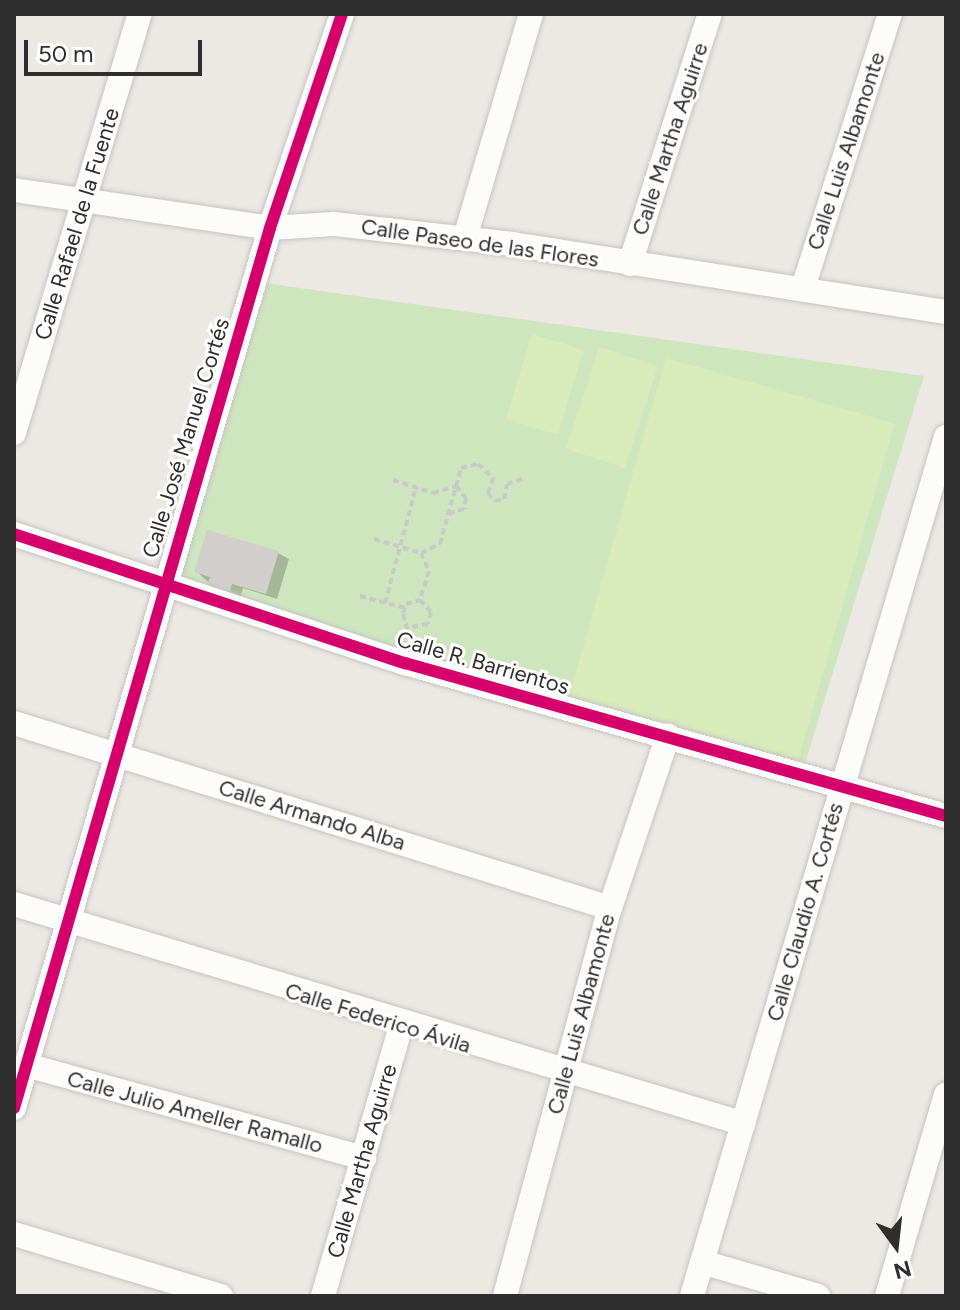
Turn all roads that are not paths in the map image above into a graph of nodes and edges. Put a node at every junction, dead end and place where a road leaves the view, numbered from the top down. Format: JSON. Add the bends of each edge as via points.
{"nodes":[{"id":1,"x":140,"y":14,"type":"edge"},
{"id":2,"x":342,"y":14,"type":"edge"},
{"id":3,"x":531,"y":14,"type":"edge"},
{"id":4,"x":710,"y":14,"type":"edge"},
{"id":5,"x":890,"y":14,"type":"edge"},
{"id":6,"x":14,"y":190,"type":"edge"},
{"id":7,"x":83,"y":202,"type":"junction"},
{"id":8,"x":270,"y":228,"type":"junction"},
{"id":9,"x":465,"y":238,"type":"junction"},
{"id":10,"x":630,"y":264,"type":"junction"},
{"id":11,"x":803,"y":288,"type":"junction"},
{"id":12,"x":946,"y":312,"type":"edge"},
{"id":13,"x":14,"y":433,"type":"edge"},
{"id":14,"x":946,"y":437,"type":"edge"},
{"id":15,"x":14,"y":534,"type":"edge"},
{"id":16,"x":164,"y":584,"type":"junction"},
{"id":17,"x":14,"y":723,"type":"edge"},
{"id":18,"x":668,"y":736,"type":"junction"},
{"id":19,"x":117,"y":754,"type":"junction"},
{"id":20,"x":842,"y":787,"type":"junction"},
{"id":21,"x":946,"y":816,"type":"edge"},
{"id":22,"x":14,"y":904,"type":"edge"},
{"id":23,"x":610,"y":908,"type":"junction"},
{"id":24,"x":66,"y":921,"type":"junction"},
{"id":25,"x":401,"y":1026,"type":"junction"},
{"id":26,"x":26,"y":1065,"type":"junction"},
{"id":27,"x":566,"y":1074,"type":"junction"},
{"id":28,"x":946,"y":1094,"type":"edge"},
{"id":29,"x":14,"y":1108,"type":"edge"},
{"id":30,"x":744,"y":1124,"type":"junction"},
{"id":31,"x":364,"y":1158,"type":"junction"},
{"id":32,"x":14,"y":1234,"type":"edge"},
{"id":33,"x":702,"y":1262,"type":"junction"},
{"id":34,"x":221,"y":1296,"type":"edge"},
{"id":35,"x":323,"y":1296,"type":"edge"},
{"id":36,"x":505,"y":1296,"type":"edge"},
{"id":37,"x":692,"y":1296,"type":"edge"},
{"id":38,"x":818,"y":1296,"type":"edge"},
{"id":39,"x":887,"y":1296,"type":"edge"}],
"edges":[{"from":1,"to":7,"type":"street","name":"Calle Rafael de la Fuente"},
{"from":2,"to":8,"type":"street","name":"Calle José Manuel Cortés"},
{"from":3,"to":9,"type":"street"},
{"from":4,"to":10,"type":"street","name":"Calle Martha Aguirre"},
{"from":5,"to":11,"type":"street","name":"Calle Luis Albamonte"},
{"from":6,"to":7,"type":"street","name":"Calle Paseo de las Flores"},
{"from":7,"to":8,"type":"street","name":"Calle Paseo de las Flores"},
{"from":7,"to":13,"type":"street","name":"Calle Rafael de la Fuente"},
{"from":8,"to":9,"type":"street","name":"Calle Paseo de las Flores","via":[[334,224]]},
{"from":8,"to":16,"type":"street","name":"Calle José Manuel Cortés"},
{"from":9,"to":10,"type":"street","name":"Calle Paseo de las Flores"},
{"from":10,"to":11,"type":"street","name":"Calle Paseo de las Flores"},
{"from":11,"to":12,"type":"street","name":"Calle Paseo de las Flores"},
{"from":14,"to":20,"type":"street","name":"Calle Claudio A. Cortés"},
{"from":15,"to":16,"type":"street","name":"Calle R. Barrientos"},
{"from":16,"to":18,"type":"street","name":"Calle R. Barrientos","via":[[405,663]]},
{"from":16,"to":19,"type":"street","name":"Calle José Manuel Cortés"},
{"from":17,"to":19,"type":"street","name":"Calle Armando Alba"},
{"from":18,"to":20,"type":"street","name":"Calle R. Barrientos"},
{"from":18,"to":23,"type":"street","name":"Calle Luis Albamonte"},
{"from":19,"to":23,"type":"street","name":"Calle Armando Alba"},
{"from":19,"to":24,"type":"street","name":"Calle José Manuel Cortés"},
{"from":20,"to":21,"type":"street","name":"Calle R. Barrientos"},
{"from":20,"to":30,"type":"street","name":"Calle Claudio A. Cortés"},
{"from":22,"to":24,"type":"street","name":"Calle Federico Ávila"},
{"from":23,"to":27,"type":"street","name":"Calle Luis Albamonte"},
{"from":24,"to":25,"type":"street","name":"Calle Federico Ávila"},
{"from":24,"to":26,"type":"street","name":"Calle José Manuel Cortés"},
{"from":25,"to":27,"type":"street","name":"Calle Federico Ávila"},
{"from":25,"to":31,"type":"street","name":"Calle Martha Aguirre"},
{"from":26,"to":29,"type":"street","name":"Calle José Manuel Cortés"},
{"from":26,"to":31,"type":"street","name":"Calle Julio Ameller Ramallo"},
{"from":27,"to":30,"type":"street","name":"Calle Federico Ávila"},
{"from":27,"to":36,"type":"street","name":"Calle Luis Albamonte"},
{"from":28,"to":39,"type":"street"},
{"from":30,"to":33,"type":"street","name":"Calle Claudio A. Cortés"},
{"from":31,"to":35,"type":"street","name":"Calle Martha Aguirre"},
{"from":32,"to":34,"type":"street"},
{"from":33,"to":37,"type":"street","name":"Calle Claudio A. Cortés"},
{"from":33,"to":38,"type":"street"}]}
